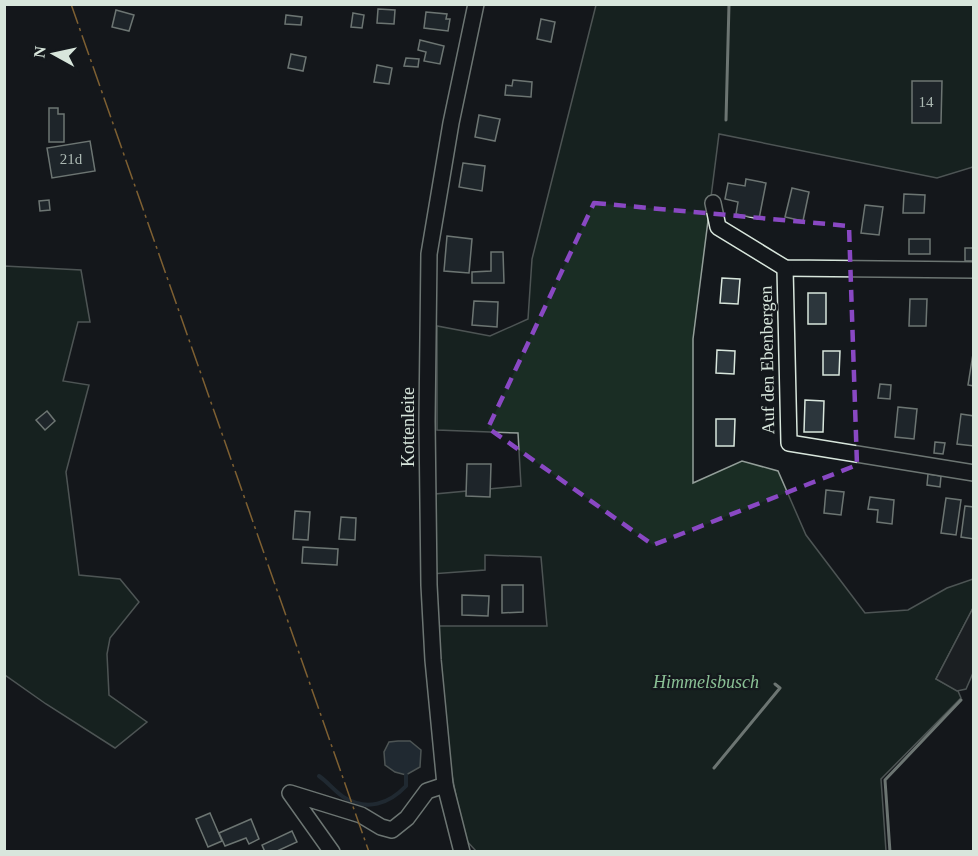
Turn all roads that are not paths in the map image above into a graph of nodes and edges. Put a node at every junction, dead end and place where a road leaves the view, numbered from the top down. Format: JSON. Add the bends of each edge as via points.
{"nodes":[{"id":1,"x":476,"y":4,"type":"edge"},
{"id":2,"x":713,"y":203,"type":"dead end"},
{"id":3,"x":785,"y":268,"type":"junction"},
{"id":4,"x":974,"y":270,"type":"edge"},
{"id":5,"x":974,"y":473,"type":"edge"},
{"id":6,"x":445,"y":785,"type":"junction"},
{"id":7,"x":329,"y":805,"type":"junction"},
{"id":8,"x":316,"y":831,"type":"junction"},
{"id":9,"x":332,"y":852,"type":"edge"},
{"id":10,"x":462,"y":852,"type":"edge"}],
"edges":[{"from":1,"to":6,"type":"street","name":"Kottenleite","via":[[429,254],[429,585]]},
{"from":2,"to":3,"type":"street","name":"Auf den Ebenbergen","via":[[718,227]]},
{"from":3,"to":4,"type":"street","name":"Auf den Ebenbergen"},
{"from":3,"to":5,"type":"street","name":"Auf den Ebenbergen","via":[[789,444]]},
{"from":6,"to":7,"type":"street","via":[[427,791],[392,830]]},
{"from":6,"to":10,"type":"street","name":"Kottenleite"},
{"from":7,"to":8,"type":"street"},
{"from":7,"to":8,"type":"street","via":[[290,793]]},
{"from":8,"to":9,"type":"street"}]}
